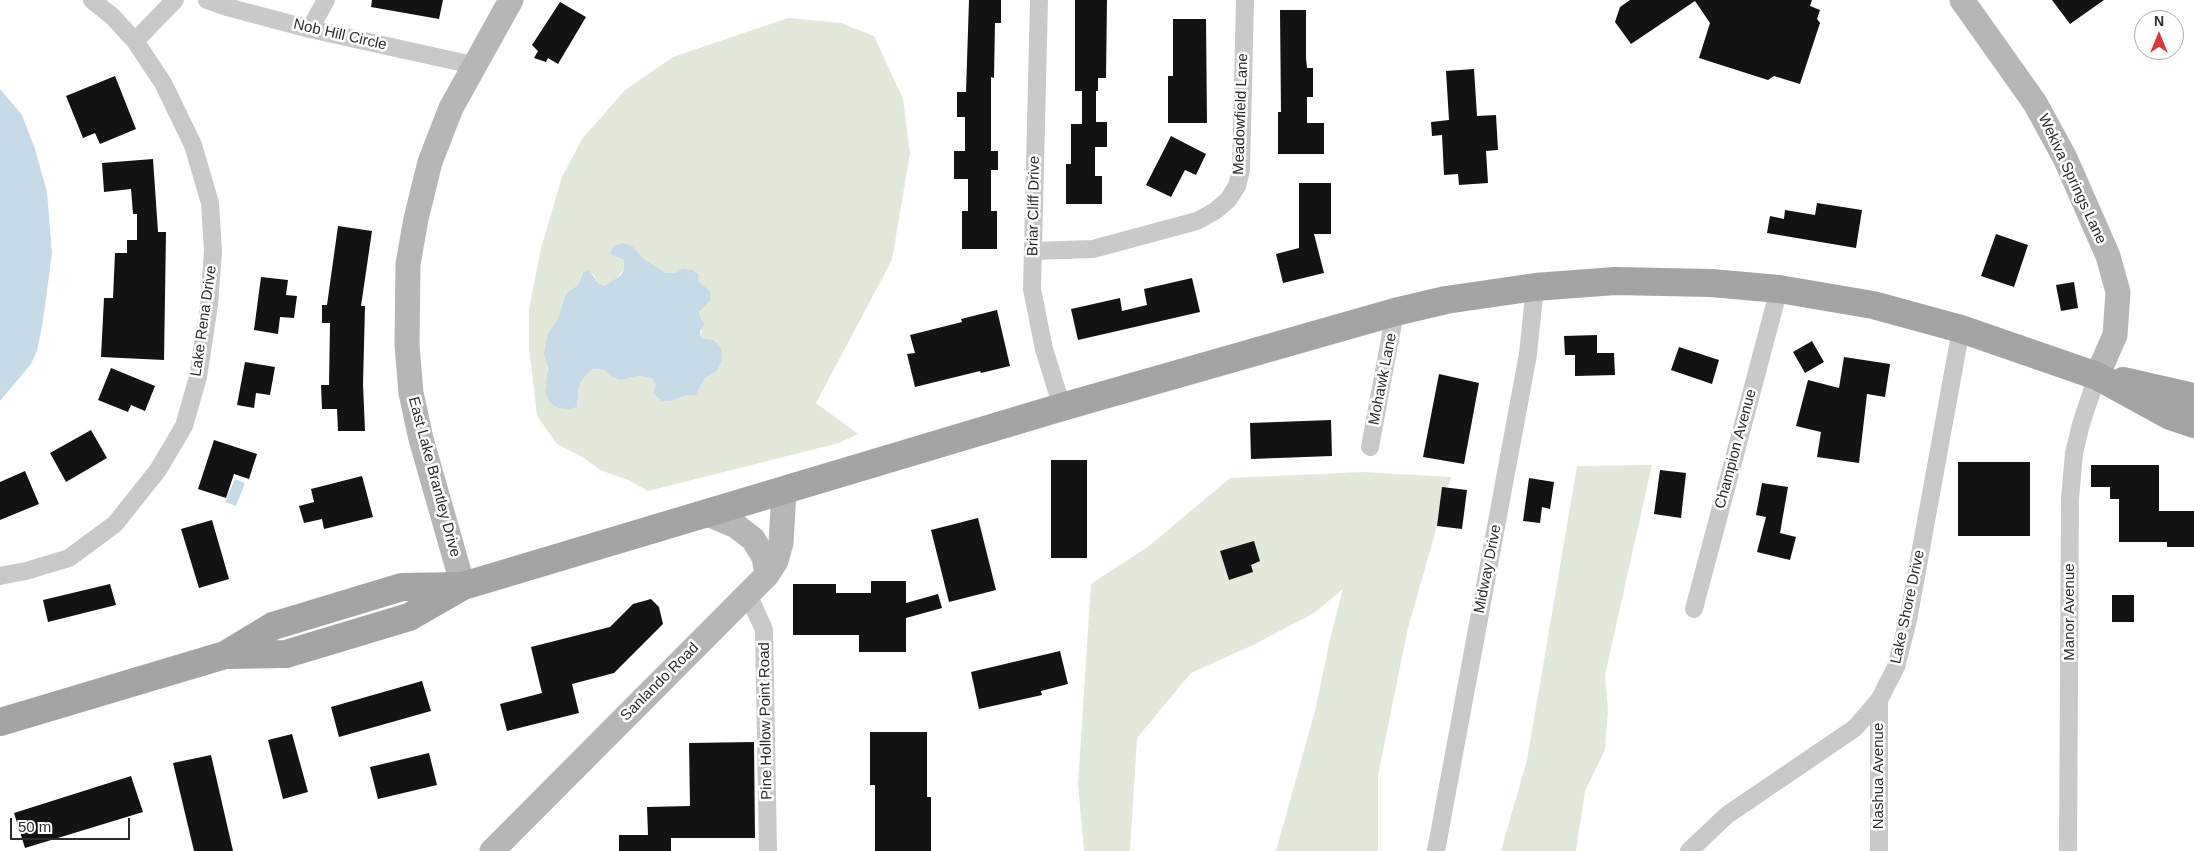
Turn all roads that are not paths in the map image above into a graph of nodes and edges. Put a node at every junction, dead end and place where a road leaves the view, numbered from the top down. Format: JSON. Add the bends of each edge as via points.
{"nodes":[{"id":1,"x":92,"y":0,"type":"edge"},
{"id":2,"x":175,"y":0,"type":"edge"},
{"id":3,"x":208,"y":0,"type":"edge"},
{"id":4,"x":326,"y":0,"type":"edge"},
{"id":5,"x":511,"y":0,"type":"edge"},
{"id":6,"x":1039,"y":0,"type":"edge"},
{"id":7,"x":1245,"y":0,"type":"edge"},
{"id":8,"x":1962,"y":0,"type":"edge"},
{"id":9,"x":310,"y":28,"type":"junction"},
{"id":10,"x":135,"y":41,"type":"junction"},
{"id":11,"x":473,"y":65,"type":"junction"},
{"id":12,"x":1033,"y":251,"type":"junction"},
{"id":13,"x":1535,"y":286,"type":"junction"},
{"id":14,"x":1779,"y":290,"type":"junction"},
{"id":15,"x":1395,"y":312,"type":"junction"},
{"id":16,"x":1961,"y":329,"type":"junction"},
{"id":17,"x":2097,"y":376,"type":"junction"},
{"id":18,"x":2194,"y":397,"type":"edge"},
{"id":19,"x":1062,"y":407,"type":"junction"},
{"id":20,"x":2194,"y":424,"type":"edge"},
{"id":21,"x":1370,"y":447,"type":"dead end"},
{"id":22,"x":784,"y":492,"type":"junction"},
{"id":23,"x":708,"y":514,"type":"junction"},
{"id":24,"x":767,"y":575,"type":"junction"},
{"id":25,"x":0,"y":576,"type":"edge"},
{"id":26,"x":463,"y":586,"type":"junction"},
{"id":27,"x":748,"y":594,"type":"junction"},
{"id":28,"x":1694,"y":609,"type":"dead end"},
{"id":29,"x":1879,"y":700,"type":"junction"},
{"id":30,"x":0,"y":722,"type":"edge"},
{"id":31,"x":492,"y":851,"type":"edge"},
{"id":32,"x":768,"y":851,"type":"edge"},
{"id":33,"x":1436,"y":851,"type":"edge"},
{"id":34,"x":1689,"y":851,"type":"edge"},
{"id":35,"x":1879,"y":851,"type":"edge"},
{"id":36,"x":2068,"y":851,"type":"edge"}],
"edges":[{"from":1,"to":10,"type":"street"},
{"from":2,"to":10,"type":"street"},
{"from":3,"to":9,"type":"street","name":"Nob Hill Circle","via":[[226,8]]},
{"from":4,"to":9,"type":"street"},
{"from":5,"to":11,"type":"street","name":"East Lake Brantley Drive"},
{"from":6,"to":12,"type":"street","name":"Briar Cliff Drive"},
{"from":7,"to":12,"type":"street","name":"Meadowfield Lane","via":[[1241,170],[1237,186],[1228,200],[1196,221],[1093,250]]},
{"from":8,"to":17,"type":"street","name":"Wekiva Springs Lane","via":[[2035,103],[2108,256],[2118,292],[2115,335]]},
{"from":9,"to":11,"type":"street","name":"Nob Hill Circle"},
{"from":10,"to":25,"type":"street","name":"Lake Rena Drive","via":[[163,83],[193,145],[210,203],[213,251],[198,377],[184,426],[158,470],[115,524],[69,558],[26,572]]},
{"from":11,"to":26,"type":"street","name":"East Lake Brantley Drive","via":[[451,108],[430,162],[408,264],[407,301],[411,393]]},
{"from":12,"to":19,"type":"street","name":"Briar Cliff Drive","via":[[1035,312]]},
{"from":13,"to":14,"type":"main road","via":[[1647,281],[1743,285]]},
{"from":13,"to":15,"type":"main road"},
{"from":13,"to":33,"type":"street","name":"Midway Drive","via":[[1528,354]]},
{"from":14,"to":16,"type":"main road","via":[[1873,305]]},
{"from":14,"to":28,"type":"street","name":"Champion Avenue"},
{"from":15,"to":19,"type":"main road"},
{"from":15,"to":21,"type":"street","name":"Mohawk Lane"},
{"from":16,"to":17,"type":"main road"},
{"from":16,"to":29,"type":"street","name":"Lake Shore Drive","via":[[1908,620],[1896,667]]},
{"from":17,"to":18,"type":"main road"},
{"from":17,"to":20,"type":"main road","via":[[2170,416]]},
{"from":17,"to":36,"type":"street","name":"Manor Avenue","via":[[2074,453],[2070,499]]},
{"from":19,"to":22,"type":"main road"},
{"from":22,"to":23,"type":"main road"},
{"from":22,"to":24,"type":"street","name":"Sanlando Road","via":[[781,543]]},
{"from":23,"to":24,"type":"street","via":[[736,526],[754,539],[764,556]]},
{"from":23,"to":26,"type":"main road"},
{"from":24,"to":27,"type":"street","name":"Sanlando Road"},
{"from":26,"to":30,"type":"main road","via":[[409,617],[286,654],[225,655]]},
{"from":27,"to":31,"type":"street","name":"Sanlando Road"},
{"from":27,"to":32,"type":"street","name":"Pine Hollow Point Road","via":[[764,630]]},
{"from":29,"to":34,"type":"street","name":"Lake Shore Drive","via":[[1855,728],[1727,814]]},
{"from":29,"to":35,"type":"street","name":"Nashua Avenue"}]}
